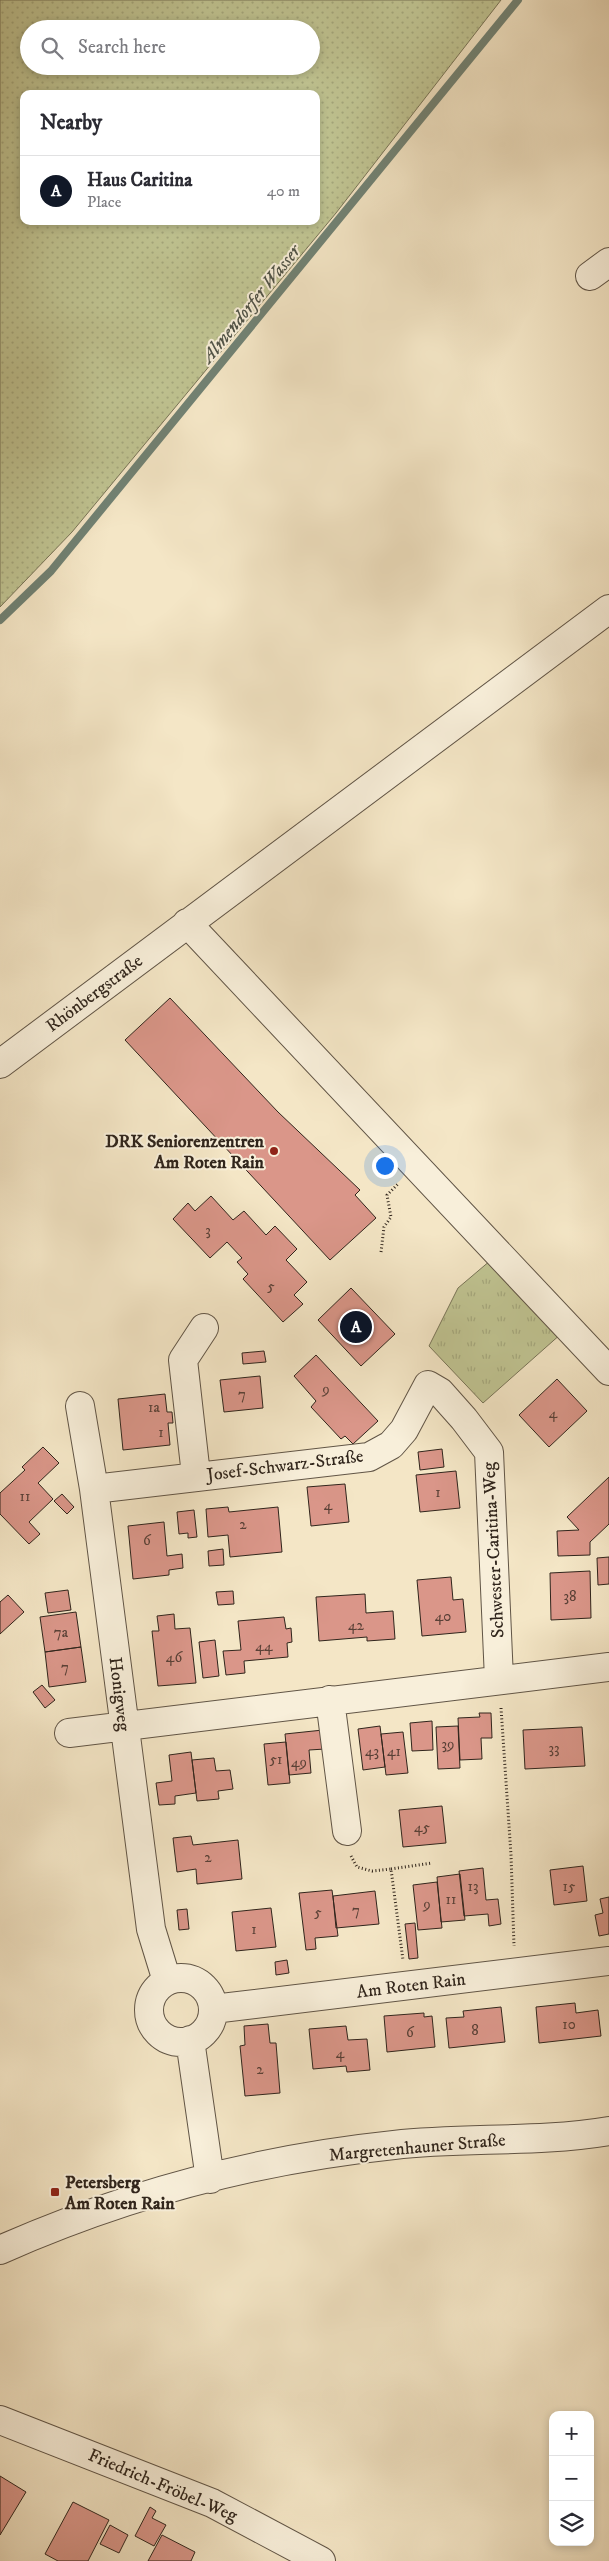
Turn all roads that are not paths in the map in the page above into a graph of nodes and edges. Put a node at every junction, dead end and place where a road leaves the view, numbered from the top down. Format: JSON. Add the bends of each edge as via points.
{"nodes":[{"id":1,"x":609,"y":609,"type":"edge"},
{"id":2,"x":187,"y":923,"type":"junction"},
{"id":3,"x":0,"y":1064,"type":"edge"},
{"id":4,"x":204,"y":1328,"type":"dead end"},
{"id":5,"x":609,"y":1371,"type":"edge"},
{"id":6,"x":428,"y":1385,"type":"joint"},
{"id":7,"x":80,"y":1406,"type":"dead end"},
{"id":8,"x":196,"y":1475,"type":"junction"},
{"id":9,"x":94,"y":1489,"type":"junction"},
{"id":10,"x":609,"y":1667,"type":"edge"},
{"id":11,"x":499,"y":1680,"type":"junction"},
{"id":12,"x":330,"y":1700,"type":"junction"},
{"id":13,"x":123,"y":1725,"type":"junction"},
{"id":14,"x":68,"y":1733,"type":"dead end"},
{"id":15,"x":347,"y":1831,"type":"road end"},
{"id":16,"x":609,"y":1961,"type":"edge"},
{"id":17,"x":167,"y":1981,"type":"junction"},
{"id":18,"x":213,"y":2009,"type":"junction"},
{"id":19,"x":190,"y":2040,"type":"junction"},
{"id":20,"x":609,"y":2131,"type":"edge"},
{"id":21,"x":210,"y":2179,"type":"junction"},
{"id":22,"x":0,"y":2250,"type":"edge"},
{"id":23,"x":0,"y":2420,"type":"edge"},
{"id":24,"x":321,"y":2561,"type":"edge"}],
"edges":[{"from":1,"to":2,"type":"street","name":"Rhönbergstraße"},
{"from":2,"to":3,"type":"street","name":"Rhönbergstraße"},
{"from":2,"to":5,"type":"street"},
{"from":4,"to":8,"type":"street","name":"Josef-Schwarz-Straße","via":[[183,1360]]},
{"from":6,"to":8,"type":"street","name":"Josef-Schwarz-Straße","via":[[404,1430],[390,1446],[369,1457]]},
{"from":6,"to":11,"type":"street","name":"Schwester-Caritina-Weg","via":[[446,1399],[489,1452]]},
{"from":7,"to":9,"type":"street","name":"Honigweg"},
{"from":8,"to":9,"type":"street","name":"Josef-Schwarz-Straße"},
{"from":9,"to":13,"type":"street","name":"Honigweg"},
{"from":10,"to":11,"type":"street"},
{"from":11,"to":12,"type":"street"},
{"from":12,"to":13,"type":"street"},
{"from":12,"to":15,"type":"street"},
{"from":13,"to":14,"type":"street"},
{"from":13,"to":17,"type":"street","name":"Honigweg","via":[[151,1929]]},
{"from":16,"to":18,"type":"street","name":"Am Roten Rain"},
{"from":17,"to":18,"type":"street","via":[[179,1978],[192,1980],[206,1991]]},
{"from":17,"to":19,"type":"street","via":[[156,1989],[150,2001],[149,2015],[154,2027],[164,2037]]},
{"from":18,"to":19,"type":"street","via":[[207,2029]]},
{"from":19,"to":21,"type":"street"},
{"from":20,"to":21,"type":"street","name":"Margretenhauner Straße","via":[[395,2145],[284,2161]]},
{"from":21,"to":22,"type":"street","name":"Margretenhauner Straße","via":[[65,2223]]},
{"from":23,"to":24,"type":"street","name":"Friedrich-Fröbel-Weg","via":[[212,2503]]}]}
